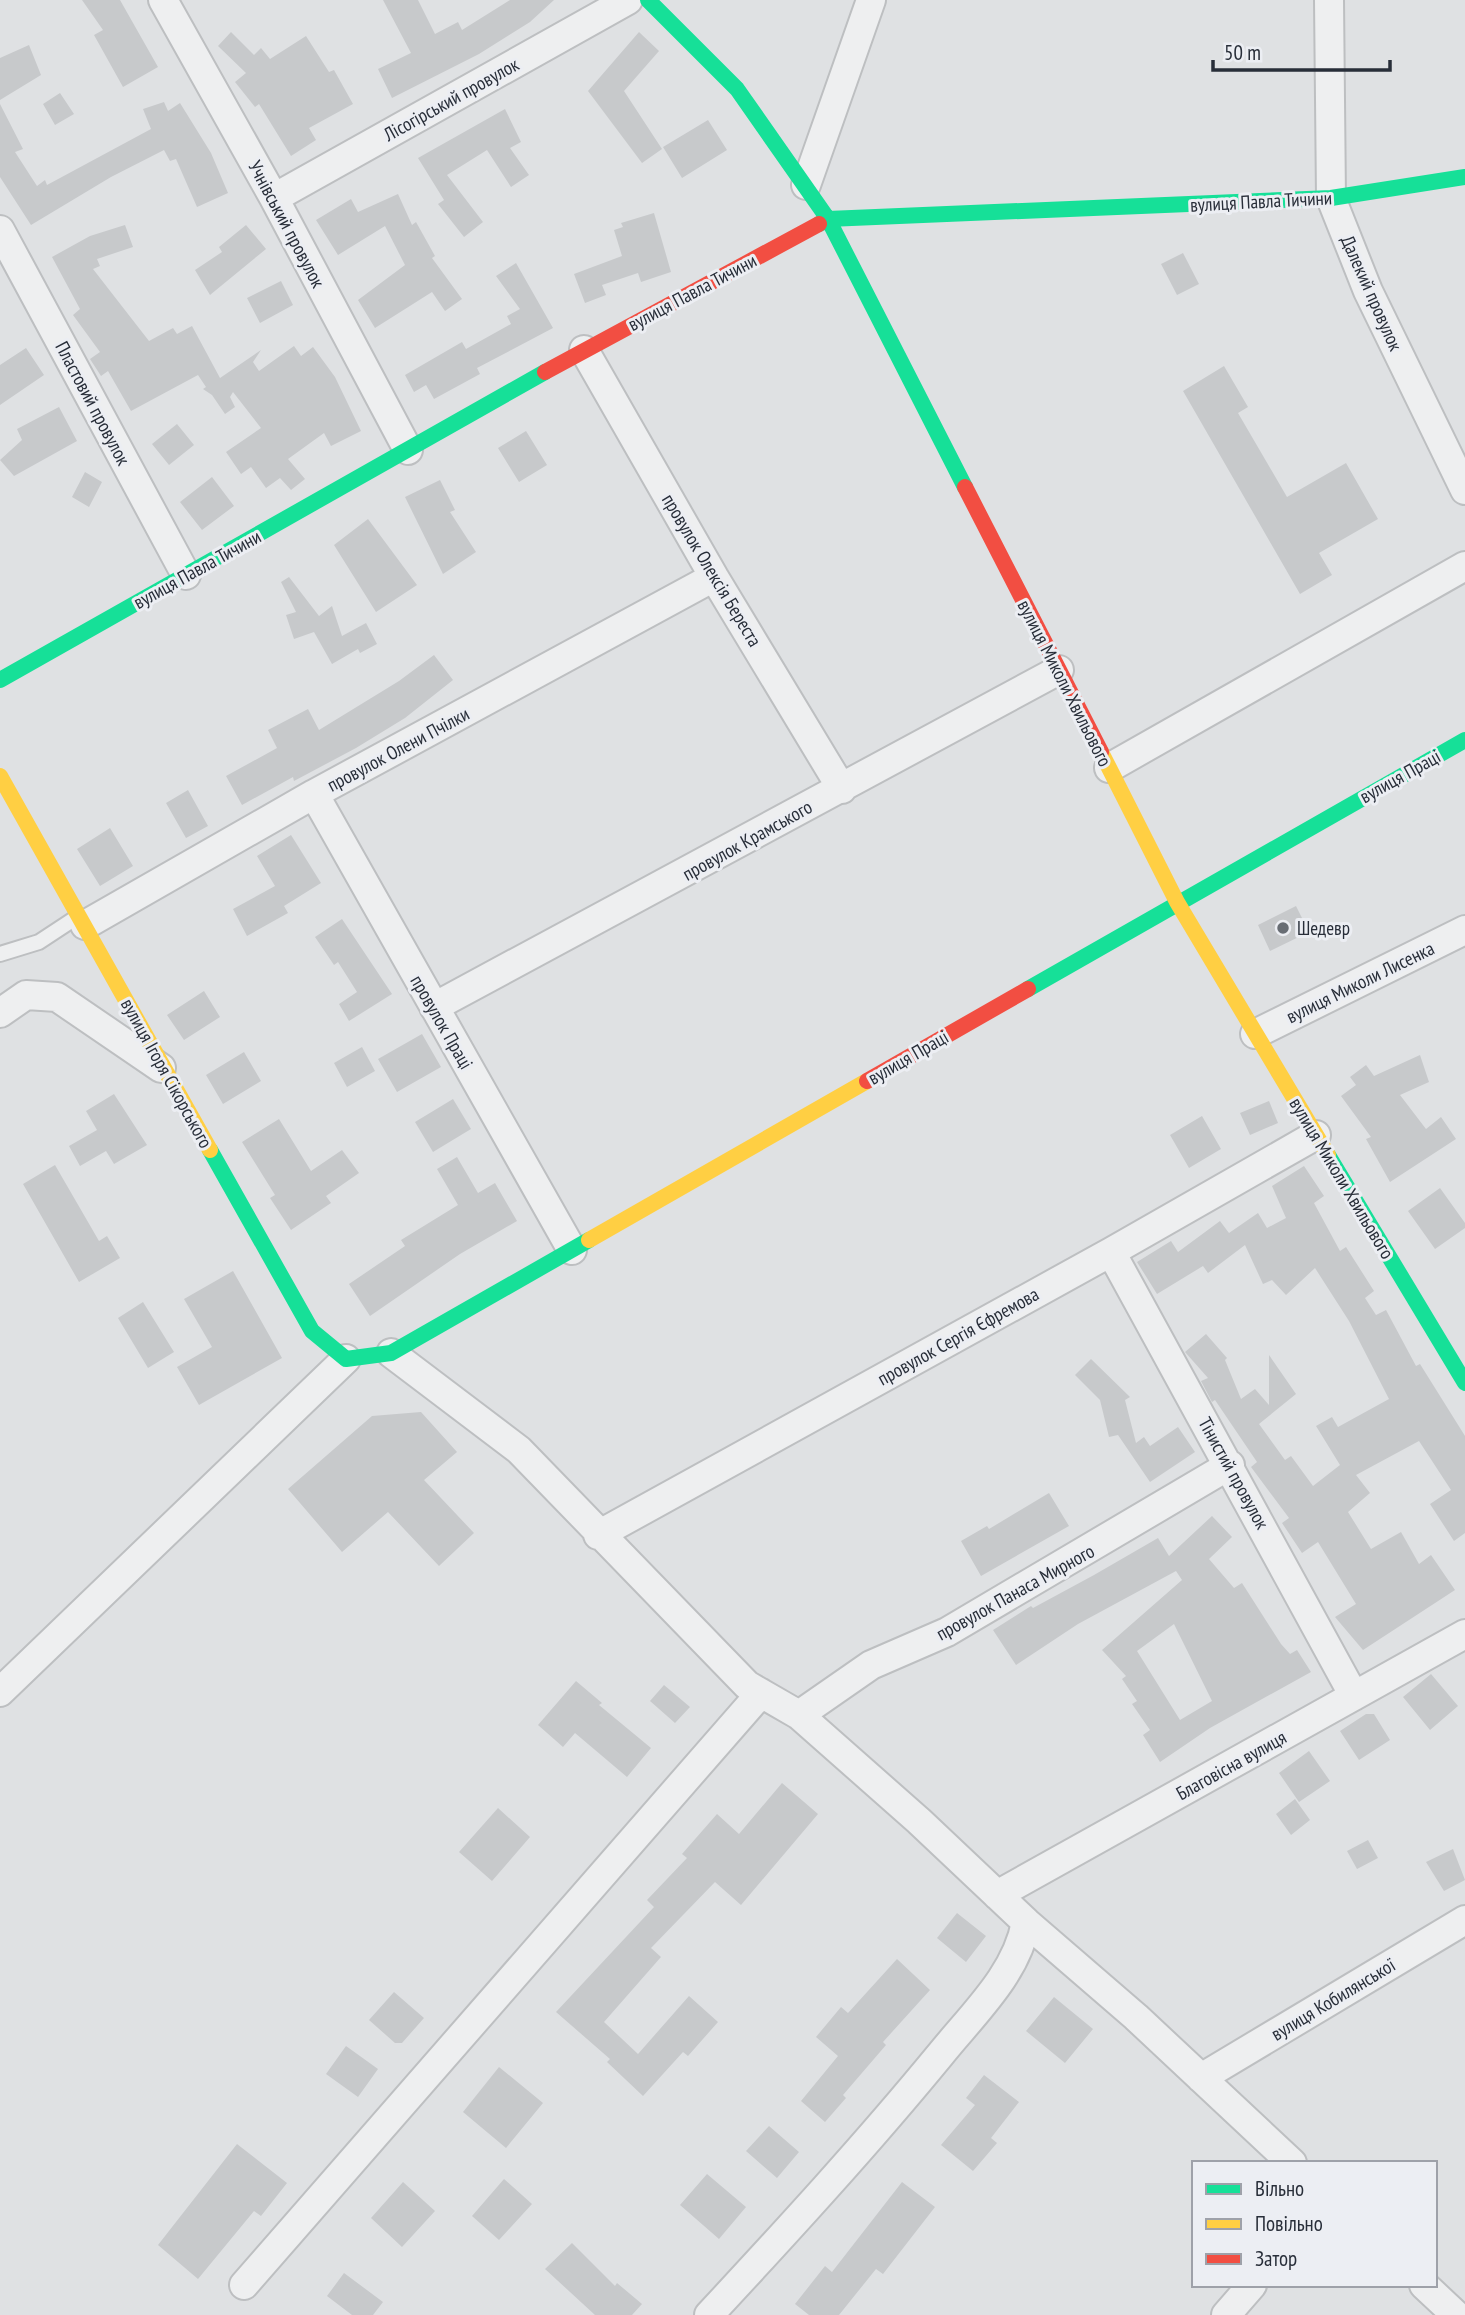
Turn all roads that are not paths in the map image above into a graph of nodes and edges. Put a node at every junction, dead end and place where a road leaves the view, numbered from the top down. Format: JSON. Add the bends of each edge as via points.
{"nodes":[{"id":1,"x":163,"y":0,"type":"edge"},
{"id":2,"x":628,"y":0,"type":"edge"},
{"id":3,"x":648,"y":0,"type":"edge"},
{"id":4,"x":871,"y":0,"type":"edge"},
{"id":5,"x":1329,"y":0,"type":"edge"},
{"id":6,"x":1465,"y":177,"type":"edge"},
{"id":7,"x":806,"y":186,"type":"junction"},
{"id":8,"x":274,"y":198,"type":"junction"},
{"id":9,"x":1331,"y":198,"type":"junction"},
{"id":10,"x":828,"y":219,"type":"junction"},
{"id":11,"x":0,"y":230,"type":"edge"},
{"id":12,"x":584,"y":350,"type":"junction"},
{"id":13,"x":408,"y":450,"type":"junction"},
{"id":14,"x":1465,"y":489,"type":"edge"},
{"id":15,"x":1465,"y":566,"type":"edge"},
{"id":16,"x":186,"y":575,"type":"junction"},
{"id":17,"x":714,"y":577,"type":"junction"},
{"id":18,"x":1059,"y":670,"type":"junction"},
{"id":19,"x":0,"y":680,"type":"edge"},
{"id":20,"x":1465,"y":740,"type":"edge"},
{"id":21,"x":1109,"y":768,"type":"junction"},
{"id":22,"x":0,"y":776,"type":"edge"},
{"id":23,"x":842,"y":789,"type":"junction"},
{"id":24,"x":314,"y":794,"type":"junction"},
{"id":25,"x":1177,"y":902,"type":"junction"},
{"id":26,"x":82,"y":920,"type":"junction"},
{"id":27,"x":1465,"y":930,"type":"edge"},
{"id":28,"x":0,"y":954,"type":"edge"},
{"id":29,"x":434,"y":1007,"type":"junction"},
{"id":30,"x":0,"y":1013,"type":"edge"},
{"id":31,"x":1255,"y":1034,"type":"junction"},
{"id":32,"x":166,"y":1072,"type":"junction"},
{"id":33,"x":1316,"y":1135,"type":"junction"},
{"id":34,"x":572,"y":1250,"type":"junction"},
{"id":35,"x":1111,"y":1252,"type":"junction"},
{"id":36,"x":391,"y":1353,"type":"junction"},
{"id":37,"x":346,"y":1359,"type":"junction"},
{"id":38,"x":1465,"y":1383,"type":"edge"},
{"id":39,"x":1230,"y":1465,"type":"junction"},
{"id":40,"x":598,"y":1535,"type":"junction"},
{"id":41,"x":1465,"y":1634,"type":"edge"},
{"id":42,"x":0,"y":1692,"type":"edge"},
{"id":43,"x":761,"y":1693,"type":"junction"},
{"id":44,"x":1354,"y":1696,"type":"junction"},
{"id":45,"x":799,"y":1715,"type":"junction"},
{"id":46,"x":997,"y":1895,"type":"junction"},
{"id":47,"x":1465,"y":1920,"type":"edge"},
{"id":48,"x":1026,"y":1922,"type":"junction"},
{"id":49,"x":1201,"y":2078,"type":"junction"},
{"id":50,"x":1290,"y":2161,"type":"edge"},
{"id":51,"x":244,"y":2285,"type":"dead end"},
{"id":52,"x":1250,"y":2287,"type":"edge"},
{"id":53,"x":1426,"y":2287,"type":"edge"},
{"id":54,"x":709,"y":2315,"type":"edge"},
{"id":55,"x":1226,"y":2315,"type":"edge"},
{"id":56,"x":1456,"y":2315,"type":"edge"}],
"edges":[{"from":1,"to":8,"type":"street","name":"Учнівський провулок"},
{"from":2,"to":8,"type":"street","name":"Лісогірський провулок"},
{"from":3,"to":7,"type":"street","name":"вулиця Миколи Хвильового","via":[[737,89]]},
{"from":4,"to":7,"type":"street"},
{"from":5,"to":9,"type":"street","name":"Далекий провулок"},
{"from":6,"to":9,"type":"street","name":"вулиця Павла Тичини"},
{"from":7,"to":10,"type":"street","name":"вулиця Миколи Хвильового"},
{"from":8,"to":13,"type":"street","name":"Учнівський провулок"},
{"from":9,"to":10,"type":"street","name":"вулиця Павла Тичини"},
{"from":9,"to":14,"type":"street","name":"Далекий провулок","via":[[1368,291]]},
{"from":10,"to":12,"type":"street","name":"вулиця Павла Тичини"},
{"from":10,"to":18,"type":"street","name":"вулиця Миколи Хвильового"},
{"from":11,"to":16,"type":"street","name":"Пластовий провулок"},
{"from":12,"to":13,"type":"street","name":"вулиця Павла Тичини"},
{"from":12,"to":17,"type":"street","name":"провулок Олексія Береста"},
{"from":13,"to":16,"type":"street","name":"вулиця Павла Тичини"},
{"from":15,"to":21,"type":"street"},
{"from":16,"to":19,"type":"street","name":"вулиця Павла Тичини"},
{"from":17,"to":23,"type":"street","name":"провулок Олексія Береста"},
{"from":17,"to":24,"type":"street","name":"провулок Олени Пчілки"},
{"from":18,"to":21,"type":"street","name":"вулиця Миколи Хвильового"},
{"from":18,"to":23,"type":"street","name":"провулок Крамського"},
{"from":20,"to":25,"type":"street","name":"вулиця Праці"},
{"from":21,"to":25,"type":"street","name":"вулиця Миколи Хвильового"},
{"from":22,"to":26,"type":"street","name":"вулиця Ігоря Сікорського"},
{"from":23,"to":29,"type":"street","name":"провулок Крамського"},
{"from":24,"to":26,"type":"street","name":"провулок Олени Пчілки"},
{"from":24,"to":29,"type":"street","name":"провулок Праці"},
{"from":25,"to":31,"type":"street","name":"вулиця Миколи Хвильового"},
{"from":25,"to":34,"type":"street","name":"вулиця Праці"},
{"from":26,"to":28,"type":"lane","via":[[39,942]]},
{"from":26,"to":32,"type":"street","name":"вулиця Ігоря Сікорського"},
{"from":27,"to":31,"type":"street","name":"вулиця Миколи Лисенка"},
{"from":29,"to":34,"type":"street","name":"провулок Праці"},
{"from":30,"to":32,"type":"street","via":[[26,995],[57,997]]},
{"from":31,"to":33,"type":"street","name":"вулиця Миколи Хвильового"},
{"from":32,"to":37,"type":"street","name":"вулиця Ігоря Сікорського","via":[[312,1331]]},
{"from":33,"to":35,"type":"street","name":"провулок Сергія Єфремова"},
{"from":33,"to":38,"type":"street","name":"вулиця Миколи Хвильового"},
{"from":34,"to":36,"type":"street","name":"вулиця Праці"},
{"from":35,"to":39,"type":"street","name":"Тінистий провулок"},
{"from":35,"to":40,"type":"street","name":"провулок Сергія Єфремова"},
{"from":36,"to":37,"type":"street","name":"вулиця Праці"},
{"from":36,"to":40,"type":"street","via":[[519,1450]]},
{"from":37,"to":42,"type":"street"},
{"from":39,"to":44,"type":"street","name":"Тінистий провулок"},
{"from":39,"to":45,"type":"street","name":"провулок Панаса Мирного","via":[[947,1632],[871,1665]]},
{"from":40,"to":43,"type":"street","via":[[747,1685]]},
{"from":41,"to":44,"type":"street","name":"Благовісна вулиця"},
{"from":43,"to":45,"type":"street"},
{"from":43,"to":51,"type":"street"},
{"from":44,"to":46,"type":"street","name":"Благовісна вулиця"},
{"from":45,"to":46,"type":"street"},
{"from":46,"to":48,"type":"street"},
{"from":47,"to":49,"type":"street","name":"вулиця Кобилянської"},
{"from":48,"to":49,"type":"street"},
{"from":48,"to":54,"type":"street","via":[[1022,1945],[999,1982],[866,2145]]},
{"from":49,"to":50,"type":"street"},
{"from":52,"to":55,"type":"street"},
{"from":53,"to":56,"type":"street"}]}
